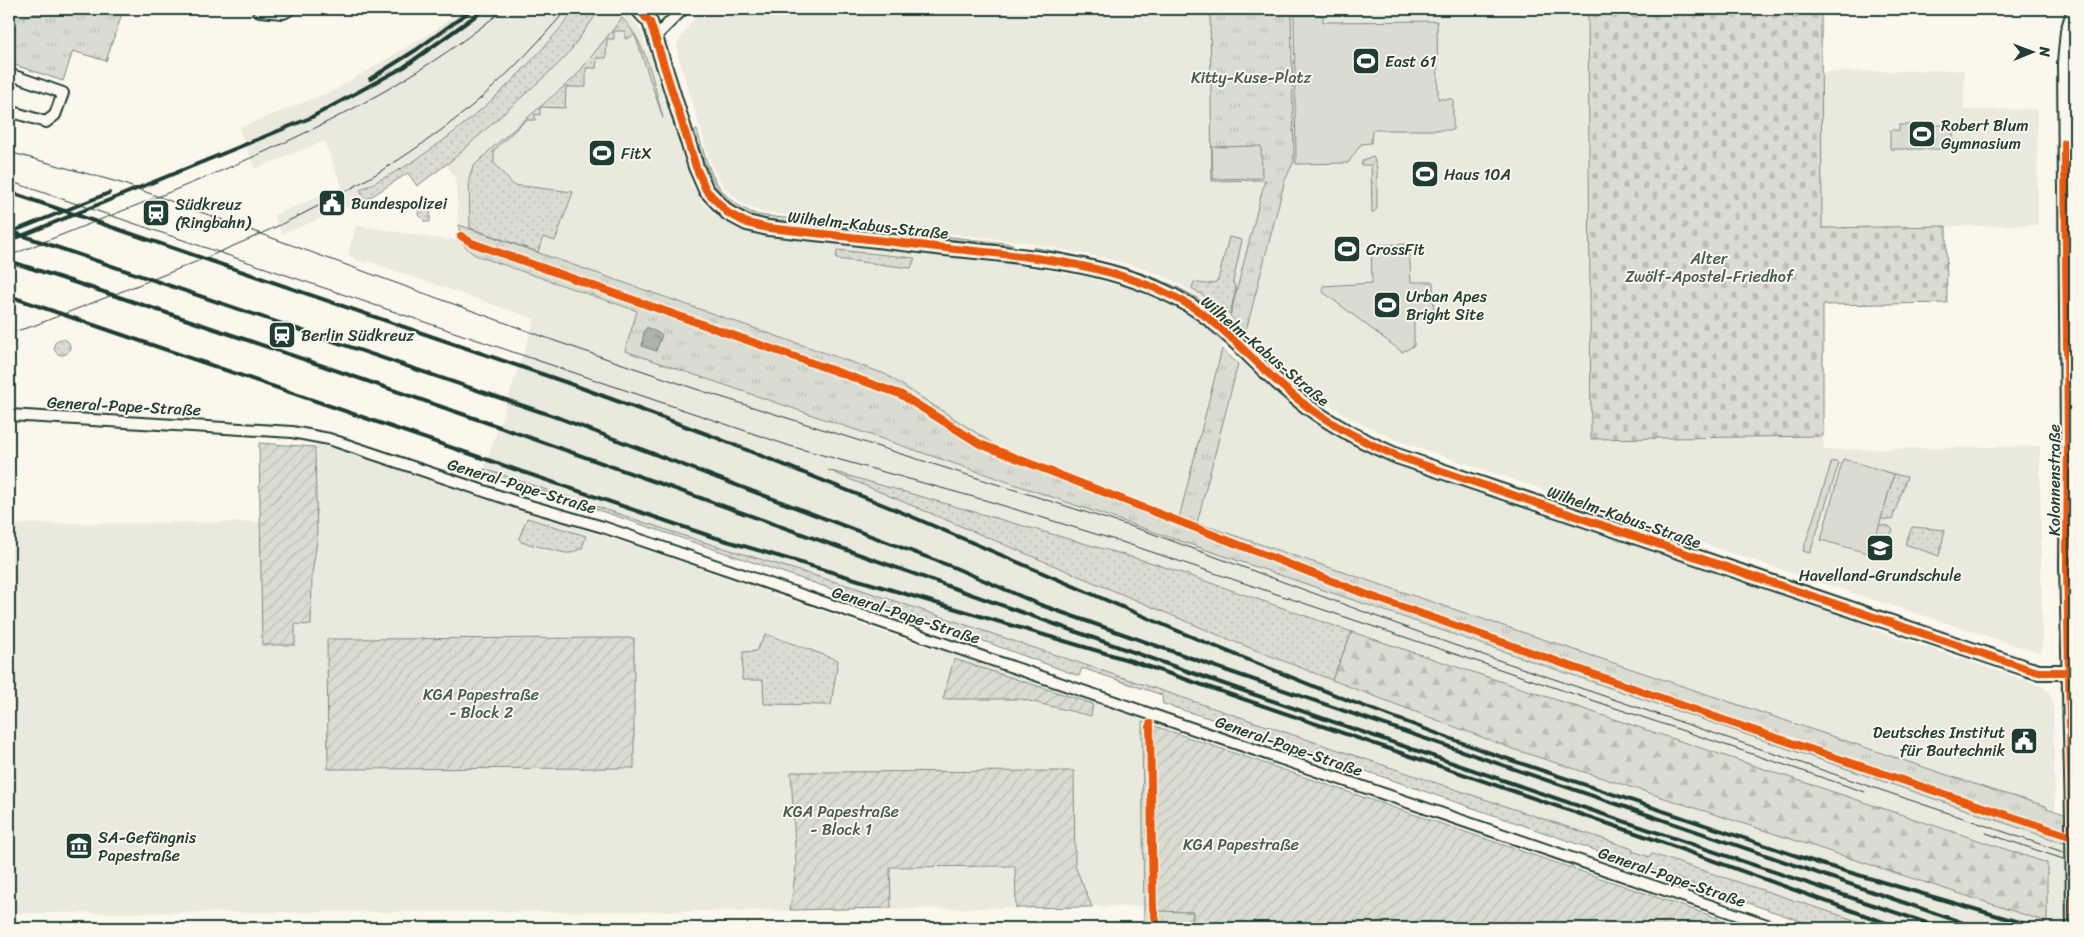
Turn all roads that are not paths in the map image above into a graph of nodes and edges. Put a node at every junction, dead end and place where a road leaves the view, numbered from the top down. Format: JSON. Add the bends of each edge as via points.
{"nodes":[{"id":1,"x":260,"y":9,"type":"edge"},
{"id":2,"x":287,"y":9,"type":"edge"},
{"id":3,"x":638,"y":9,"type":"edge"},
{"id":4,"x":684,"y":9,"type":"edge"},
{"id":5,"x":2075,"y":9,"type":"edge"},
{"id":6,"x":655,"y":37,"type":"junction"},
{"id":7,"x":9,"y":74,"type":"edge"},
{"id":8,"x":9,"y":111,"type":"edge"},
{"id":9,"x":2070,"y":143,"type":"edge"},
{"id":10,"x":9,"y":415,"type":"edge"},
{"id":11,"x":2071,"y":547,"type":"edge"},
{"id":12,"x":2070,"y":672,"type":"junction"},
{"id":13,"x":1776,"y":928,"type":"edge"},
{"id":14,"x":2074,"y":928,"type":"edge"}],
"edges":[{"from":1,"to":2,"type":"street"},
{"from":3,"to":6,"type":"street","name":"Wilhelm-Kabus-Straße","via":[[650,22]]},
{"from":4,"to":6,"type":"street"},
{"from":5,"to":9,"type":"street","name":"Kolonnenstraße","via":[[2065,50]]},
{"from":6,"to":12,"type":"street","name":"Wilhelm-Kabus-Straße","via":[[702,183],[722,208],[747,223],[1033,258],[1147,285],[1205,315],[1311,410],[1348,433],[1397,456],[2028,669]]},
{"from":7,"to":8,"type":"street","via":[[63,93],[55,115],[46,122]]},
{"from":9,"to":11,"type":"street","name":"Kolonnenstraße"},
{"from":10,"to":13,"type":"street","name":"General-Pape-Straße","via":[[292,432],[329,439],[520,504],[603,527]]},
{"from":11,"to":12,"type":"street","name":"Kolonnenstraße"},
{"from":12,"to":14,"type":"street","name":"Kolonnenstraße","bridge":true}]}
